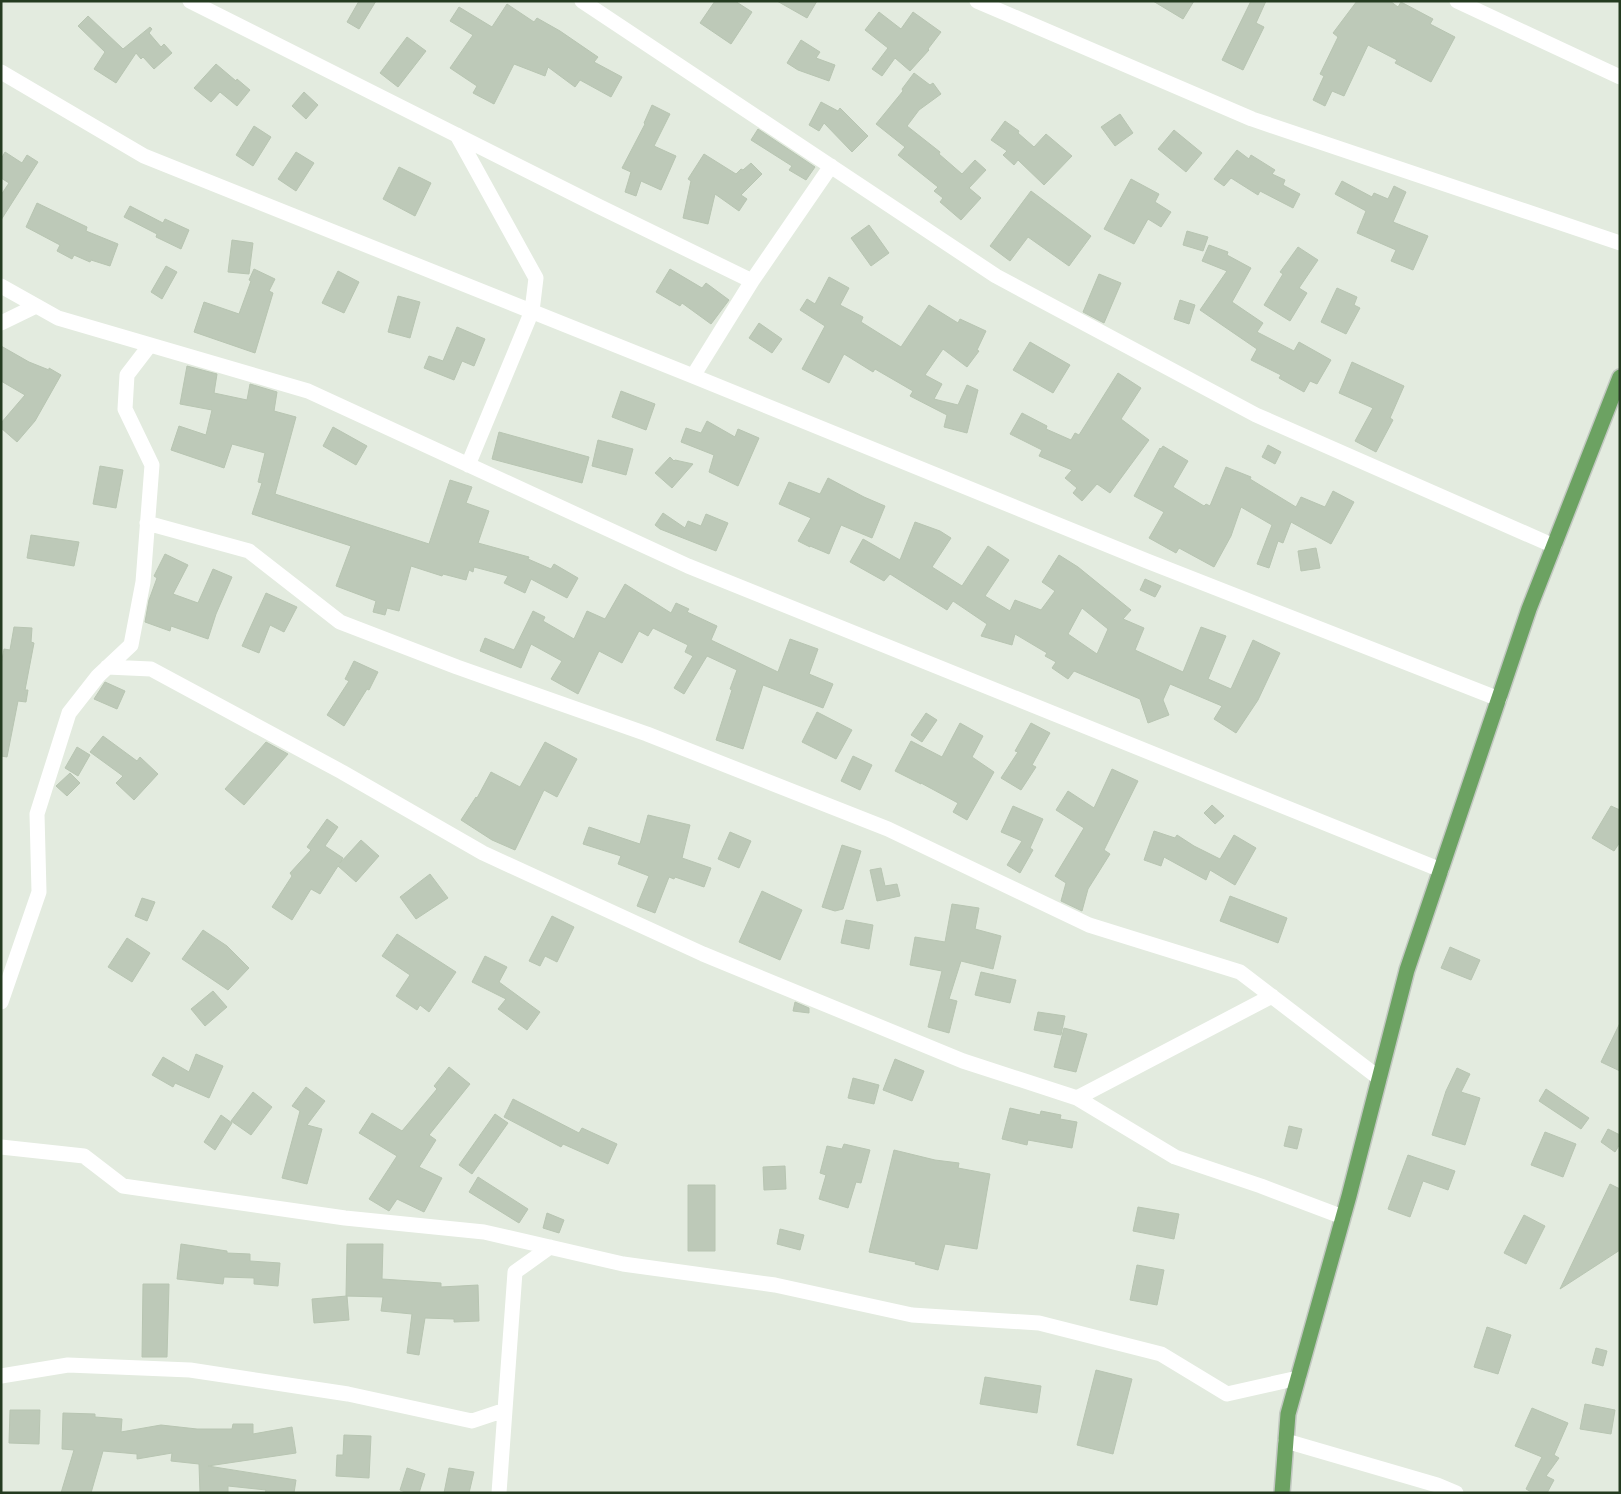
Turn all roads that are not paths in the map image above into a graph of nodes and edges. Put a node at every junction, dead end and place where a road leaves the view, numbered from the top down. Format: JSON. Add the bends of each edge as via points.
{"nodes":[{"id":1,"x":190,"y":1,"type":"edge"},
{"id":2,"x":582,"y":1,"type":"edge"},
{"id":3,"x":977,"y":1,"type":"edge"},
{"id":4,"x":1457,"y":1,"type":"edge"},
{"id":5,"x":1,"y":72,"type":"edge"},
{"id":6,"x":1620,"y":77,"type":"edge"},
{"id":7,"x":457,"y":135,"type":"junction"},
{"id":8,"x":831,"y":166,"type":"junction"},
{"id":9,"x":1620,"y":243,"type":"edge"},
{"id":10,"x":752,"y":280,"type":"junction"},
{"id":11,"x":1,"y":286,"type":"edge"},
{"id":12,"x":36,"y":306,"type":"junction"},
{"id":13,"x":532,"y":311,"type":"junction"},
{"id":14,"x":1,"y":323,"type":"edge"},
{"id":15,"x":150,"y":345,"type":"junction"},
{"id":16,"x":693,"y":376,"type":"junction"},
{"id":17,"x":1620,"y":376,"type":"edge"},
{"id":18,"x":468,"y":465,"type":"junction"},
{"id":19,"x":147,"y":523,"type":"junction"},
{"id":20,"x":1554,"y":546,"type":"junction"},
{"id":21,"x":108,"y":667,"type":"junction"},
{"id":22,"x":1499,"y":699,"type":"junction"},
{"id":23,"x":1441,"y":870,"type":"junction"},
{"id":24,"x":1272,"y":996,"type":"junction"},
{"id":25,"x":1,"y":1002,"type":"edge"},
{"id":26,"x":1379,"y":1078,"type":"junction"},
{"id":27,"x":1076,"y":1098,"type":"junction"},
{"id":28,"x":1,"y":1147,"type":"edge"},
{"id":29,"x":1343,"y":1217,"type":"junction"},
{"id":30,"x":550,"y":1247,"type":"junction"},
{"id":31,"x":1,"y":1376,"type":"edge"},
{"id":32,"x":1298,"y":1378,"type":"junction"},
{"id":33,"x":505,"y":1410,"type":"junction"},
{"id":34,"x":1286,"y":1441,"type":"junction"},
{"id":35,"x":499,"y":1493,"type":"edge"},
{"id":36,"x":1282,"y":1493,"type":"edge"},
{"id":37,"x":1456,"y":1493,"type":"edge"}],
"edges":[{"from":1,"to":7,"type":"street"},
{"from":2,"to":8,"type":"street"},
{"from":3,"to":9,"type":"street","via":[[1252,120]]},
{"from":4,"to":6,"type":"street"},
{"from":5,"to":13,"type":"street","via":[[144,156]]},
{"from":7,"to":10,"type":"street"},
{"from":7,"to":13,"type":"street","via":[[536,278]]},
{"from":8,"to":10,"type":"street"},
{"from":8,"to":20,"type":"street","via":[[996,276],[1256,415]]},
{"from":10,"to":16,"type":"street"},
{"from":11,"to":12,"type":"street"},
{"from":12,"to":14,"type":"street"},
{"from":12,"to":15,"type":"street","via":[[58,318]]},
{"from":13,"to":16,"type":"street"},
{"from":13,"to":18,"type":"street"},
{"from":15,"to":18,"type":"street","via":[[308,391]]},
{"from":15,"to":19,"type":"street","via":[[127,375],[125,409],[152,465]]},
{"from":16,"to":22,"type":"street","via":[[1147,561]]},
{"from":17,"to":20,"type":"main road"},
{"from":18,"to":23,"type":"street","via":[[688,566]]},
{"from":19,"to":21,"type":"street","via":[[142,582],[131,645]]},
{"from":19,"to":24,"type":"street","via":[[249,552],[340,622],[647,734],[879,825],[1089,925],[1240,972]]},
{"from":20,"to":22,"type":"main road"},
{"from":21,"to":25,"type":"street","via":[[69,713],[63,731],[37,814],[39,892]]},
{"from":21,"to":27,"type":"street","via":[[151,669],[483,853],[703,954],[963,1061]]},
{"from":22,"to":23,"type":"main road"},
{"from":23,"to":26,"type":"main road","via":[[1407,970]]},
{"from":24,"to":26,"type":"street"},
{"from":24,"to":27,"type":"street"},
{"from":26,"to":29,"type":"main road"},
{"from":27,"to":29,"type":"street","via":[[1174,1157]]},
{"from":28,"to":30,"type":"street","via":[[84,1156],[123,1186],[345,1218],[484,1232]]},
{"from":29,"to":32,"type":"main road"},
{"from":30,"to":32,"type":"street","via":[[624,1264],[775,1284],[912,1315],[1039,1323],[1161,1354],[1227,1394]]},
{"from":30,"to":33,"type":"street","via":[[515,1272]]},
{"from":31,"to":33,"type":"street","via":[[68,1365],[190,1370],[348,1394],[472,1421]]},
{"from":32,"to":34,"type":"main road","via":[[1288,1414]]},
{"from":33,"to":35,"type":"street"},
{"from":34,"to":36,"type":"main road"},
{"from":34,"to":37,"type":"street","via":[[1437,1484]]}]}
